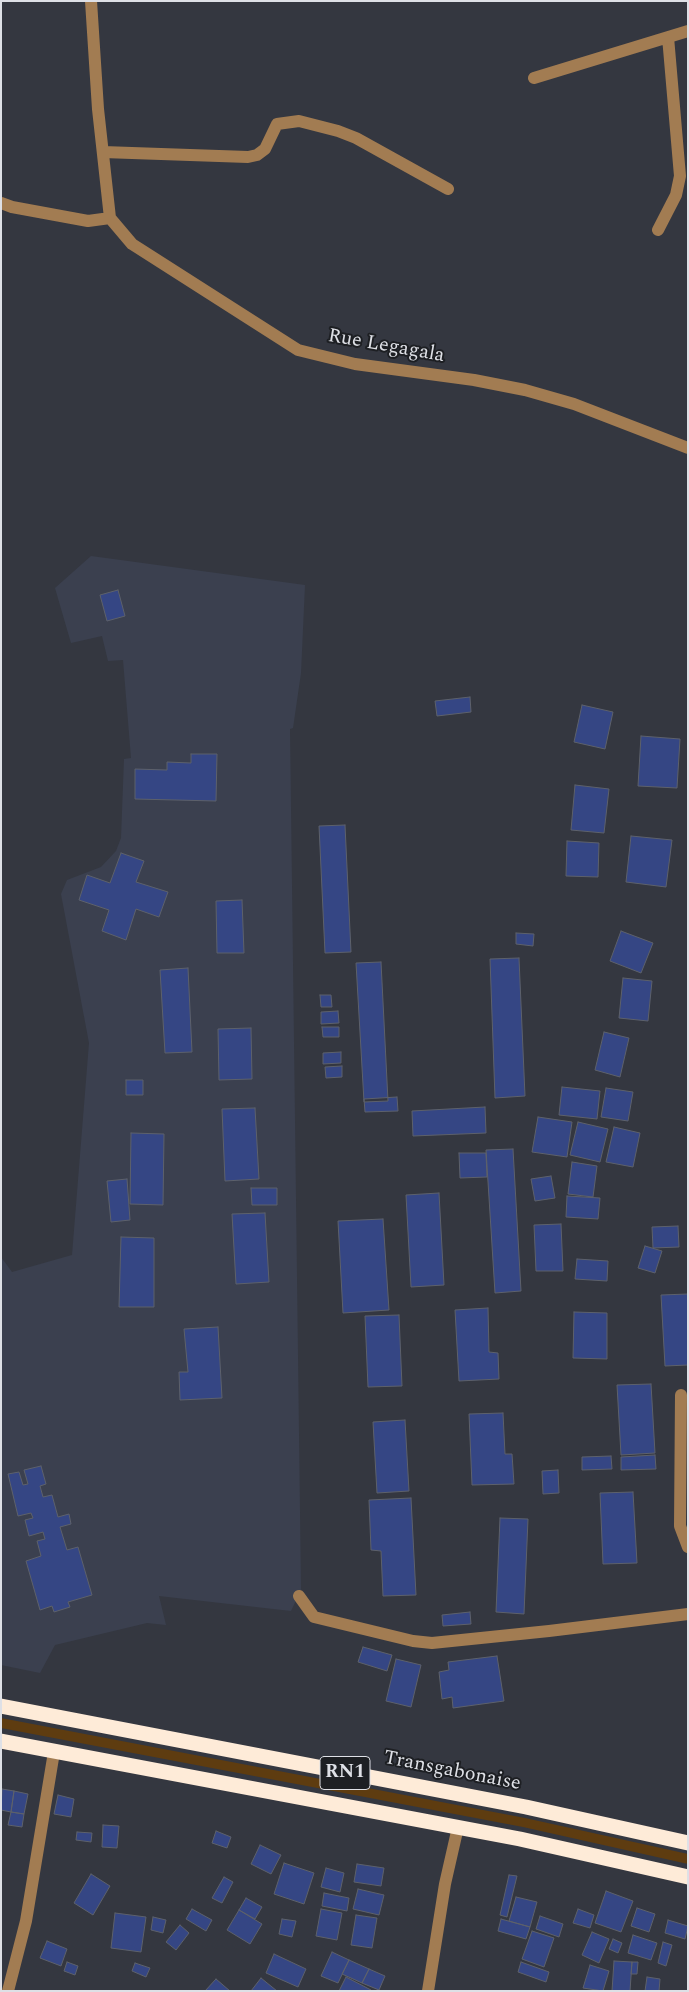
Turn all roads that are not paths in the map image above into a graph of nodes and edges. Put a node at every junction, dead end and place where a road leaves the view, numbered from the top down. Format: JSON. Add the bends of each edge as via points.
{"nodes":[{"id":1,"x":91,"y":1,"type":"edge"},
{"id":2,"x":688,"y":31,"type":"edge"},
{"id":3,"x":668,"y":37,"type":"junction"},
{"id":4,"x":534,"y":78,"type":"dead end"},
{"id":5,"x":103,"y":152,"type":"junction"},
{"id":6,"x":448,"y":189,"type":"dead end"},
{"id":7,"x":1,"y":203,"type":"edge"},
{"id":8,"x":110,"y":218,"type":"junction"},
{"id":9,"x":658,"y":230,"type":"dead end"},
{"id":10,"x":688,"y":448,"type":"edge"},
{"id":11,"x":681,"y":1395,"type":"dead end"},
{"id":12,"x":688,"y":1547,"type":"edge"},
{"id":13,"x":299,"y":1596,"type":"dead end"},
{"id":14,"x":688,"y":1614,"type":"edge"},
{"id":15,"x":1,"y":1706,"type":"edge"},
{"id":16,"x":1,"y":1741,"type":"edge"},
{"id":17,"x":54,"y":1752,"type":"junction"},
{"id":18,"x":458,"y":1827,"type":"junction"},
{"id":19,"x":688,"y":1843,"type":"edge"},
{"id":20,"x":688,"y":1877,"type":"edge"},
{"id":21,"x":8,"y":1991,"type":"edge"},
{"id":22,"x":428,"y":1991,"type":"edge"}],
"edges":[{"from":1,"to":5,"type":"street"},
{"from":2,"to":3,"type":"street"},
{"from":3,"to":4,"type":"street"},
{"from":3,"to":9,"type":"street","via":[[680,176],[674,201]]},
{"from":5,"to":6,"type":"street","via":[[248,158],[265,149],[277,124],[299,121],[356,138]]},
{"from":5,"to":8,"type":"street"},
{"from":7,"to":8,"type":"street","via":[[88,221]]},
{"from":8,"to":10,"type":"street","name":"Rue Legagala","via":[[132,244],[298,350],[355,364],[525,390],[574,404]]},
{"from":11,"to":12,"type":"street","via":[[680,1526]]},
{"from":13,"to":14,"type":"street","via":[[314,1617],[432,1643]]},
{"from":15,"to":19,"type":"highway","name":"Transgabonaise","number":"RN1","via":[[526,1807]]},
{"from":16,"to":17,"type":"highway","number":"RN1"},
{"from":17,"to":18,"type":"highway","number":"RN1"},
{"from":17,"to":21,"type":"street","via":[[26,1921]]},
{"from":18,"to":20,"type":"highway","number":"RN1"},
{"from":18,"to":22,"type":"street","via":[[445,1884]]}]}
